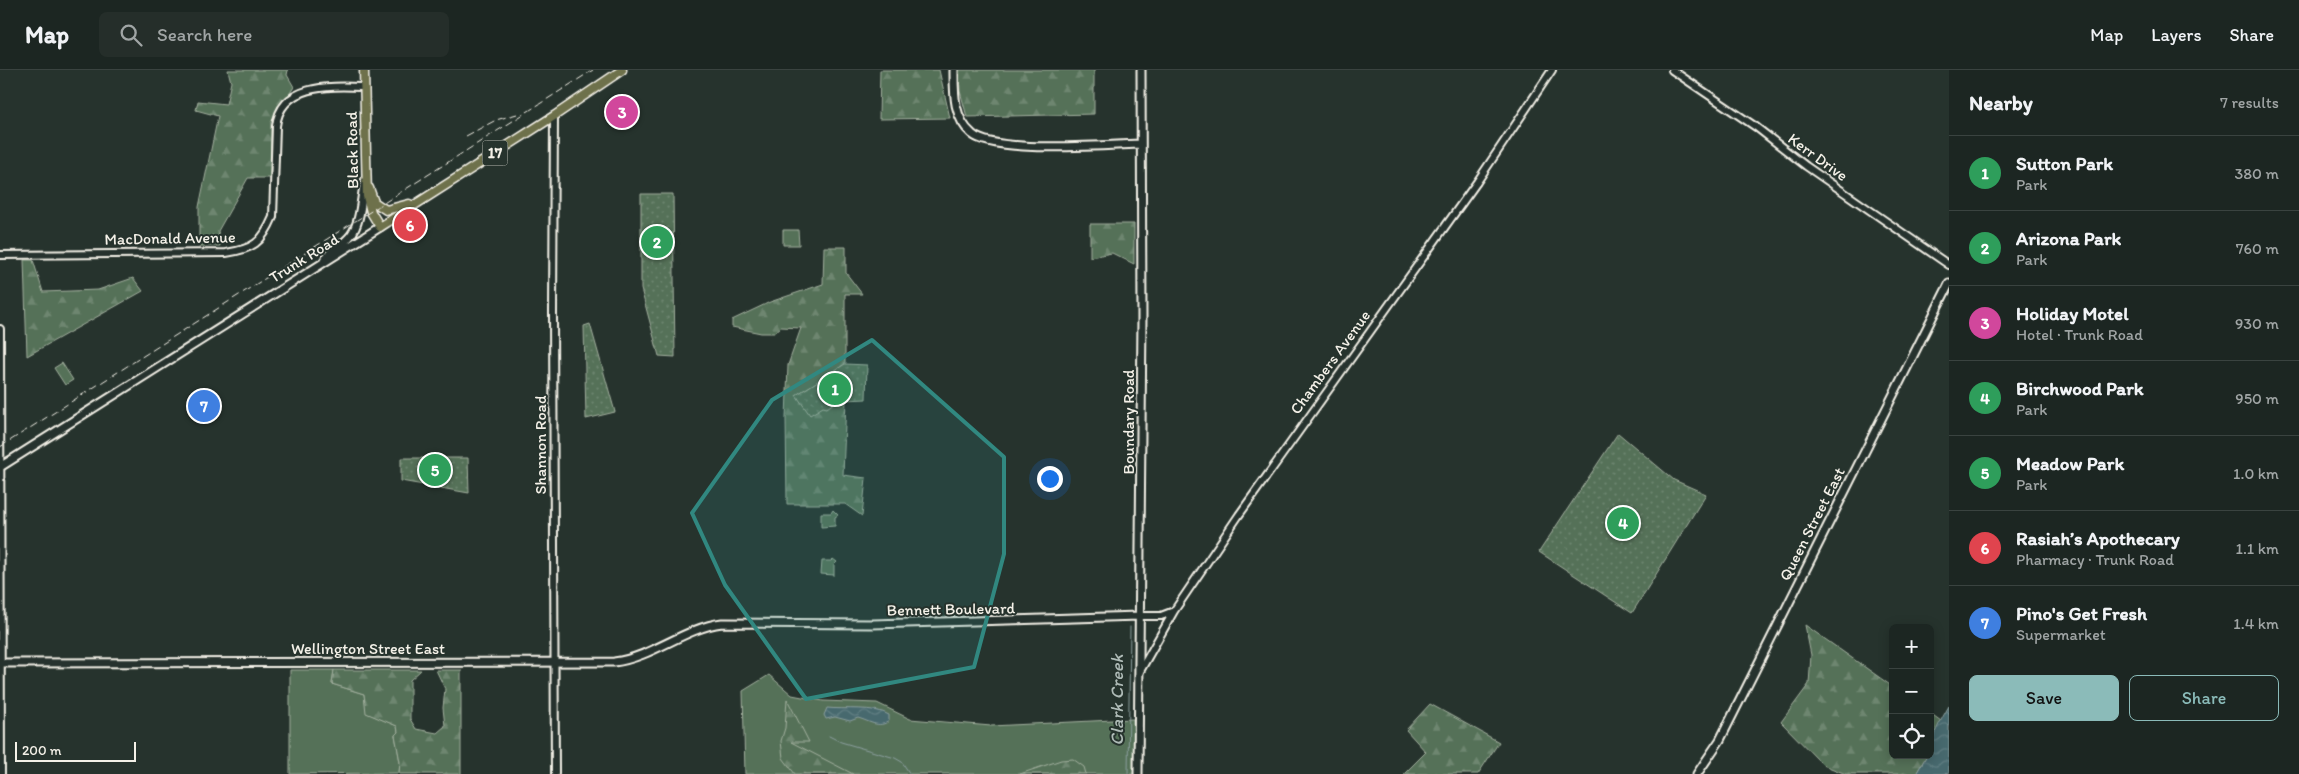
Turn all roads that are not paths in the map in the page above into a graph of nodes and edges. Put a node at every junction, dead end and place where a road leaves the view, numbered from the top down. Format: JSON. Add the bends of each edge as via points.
{"nodes":[{"id":1,"x":364,"y":70,"type":"edge"},
{"id":2,"x":622,"y":70,"type":"edge"},
{"id":3,"x":954,"y":70,"type":"edge"},
{"id":4,"x":1141,"y":70,"type":"edge"},
{"id":5,"x":1552,"y":70,"type":"edge"},
{"id":6,"x":1672,"y":70,"type":"edge"},
{"id":7,"x":364,"y":87,"type":"junction"},
{"id":8,"x":554,"y":116,"type":"junction"},
{"id":9,"x":1141,"y":144,"type":"junction"},
{"id":10,"x":367,"y":176,"type":"junction"},
{"id":11,"x":437,"y":191,"type":"junction"},
{"id":12,"x":380,"y":227,"type":"junction"},
{"id":13,"x":0,"y":255,"type":"edge"},
{"id":14,"x":323,"y":263,"type":"junction"},
{"id":15,"x":1949,"y":265,"type":"edge"},
{"id":16,"x":1949,"y":284,"type":"edge"},
{"id":17,"x":0,"y":329,"type":"edge"},
{"id":18,"x":0,"y":467,"type":"edge"},
{"id":19,"x":1174,"y":612,"type":"junction"},
{"id":20,"x":1139,"y":616,"type":"junction"},
{"id":21,"x":728,"y":623,"type":"joint"},
{"id":22,"x":554,"y":662,"type":"junction"},
{"id":23,"x":0,"y":663,"type":"edge"},
{"id":24,"x":1138,"y":674,"type":"junction"},
{"id":25,"x":1,"y":774,"type":"edge"},
{"id":26,"x":556,"y":774,"type":"edge"},
{"id":27,"x":1138,"y":774,"type":"edge"},
{"id":28,"x":1697,"y":774,"type":"edge"}],
"edges":[{"from":1,"to":7,"type":"highway","name":"Black Road"},
{"from":2,"to":8,"type":"highway","name":"Trunk Road","number":"17"},
{"from":3,"to":9,"type":"main road","via":[[956,108],[967,129],[979,139],[1024,145]]},
{"from":4,"to":9,"type":"main road","name":"Boundary Road"},
{"from":5,"to":19,"type":"street","name":"Chambers Avenue"},
{"from":6,"to":15,"type":"street","name":"Kerr Drive"},
{"from":7,"to":10,"type":"highway","name":"Black Road"},
{"from":7,"to":13,"type":"street","name":"MacDonald Avenue","via":[[310,89],[295,94],[283,105],[277,114],[273,217],[267,231],[254,246],[226,253]]},
{"from":8,"to":11,"type":"highway","name":"Trunk Road","number":"17"},
{"from":8,"to":22,"type":"street","name":"Shannon Road"},
{"from":9,"to":20,"type":"main road","name":"Boundary Road"},
{"from":10,"to":11,"type":"highway","via":[[374,202],[386,210],[403,207]]},
{"from":10,"to":12,"type":"highway","name":"Black Road","via":[[368,204]]},
{"from":10,"to":14,"type":"main road","via":[[354,230],[349,238],[328,253]]},
{"from":11,"to":12,"type":"highway","name":"Trunk Road","number":"17"},
{"from":12,"to":14,"type":"main road","name":"Trunk Road"},
{"from":14,"to":18,"type":"main road","name":"Trunk Road"},
{"from":16,"to":28,"type":"main road","name":"Queen Street East","via":[[1720,740]]},
{"from":17,"to":18,"type":"street"},
{"from":18,"to":23,"type":"street"},
{"from":19,"to":20,"type":"street","name":"Bennett Boulevard"},
{"from":19,"to":24,"type":"street","name":"Chambers Avenue"},
{"from":20,"to":21,"type":"main road","name":"Bennett Boulevard","via":[[882,624]]},
{"from":20,"to":24,"type":"main road","name":"Boundary Road"},
{"from":21,"to":22,"type":"main road","name":"Wellington Street East","via":[[700,628],[653,651],[625,660]]},
{"from":22,"to":23,"type":"main road","name":"Wellington Street East"},
{"from":22,"to":26,"type":"street","name":"Shannon Road"},
{"from":23,"to":25,"type":"street"},
{"from":24,"to":27,"type":"main road","name":"Boundary Road"}]}
